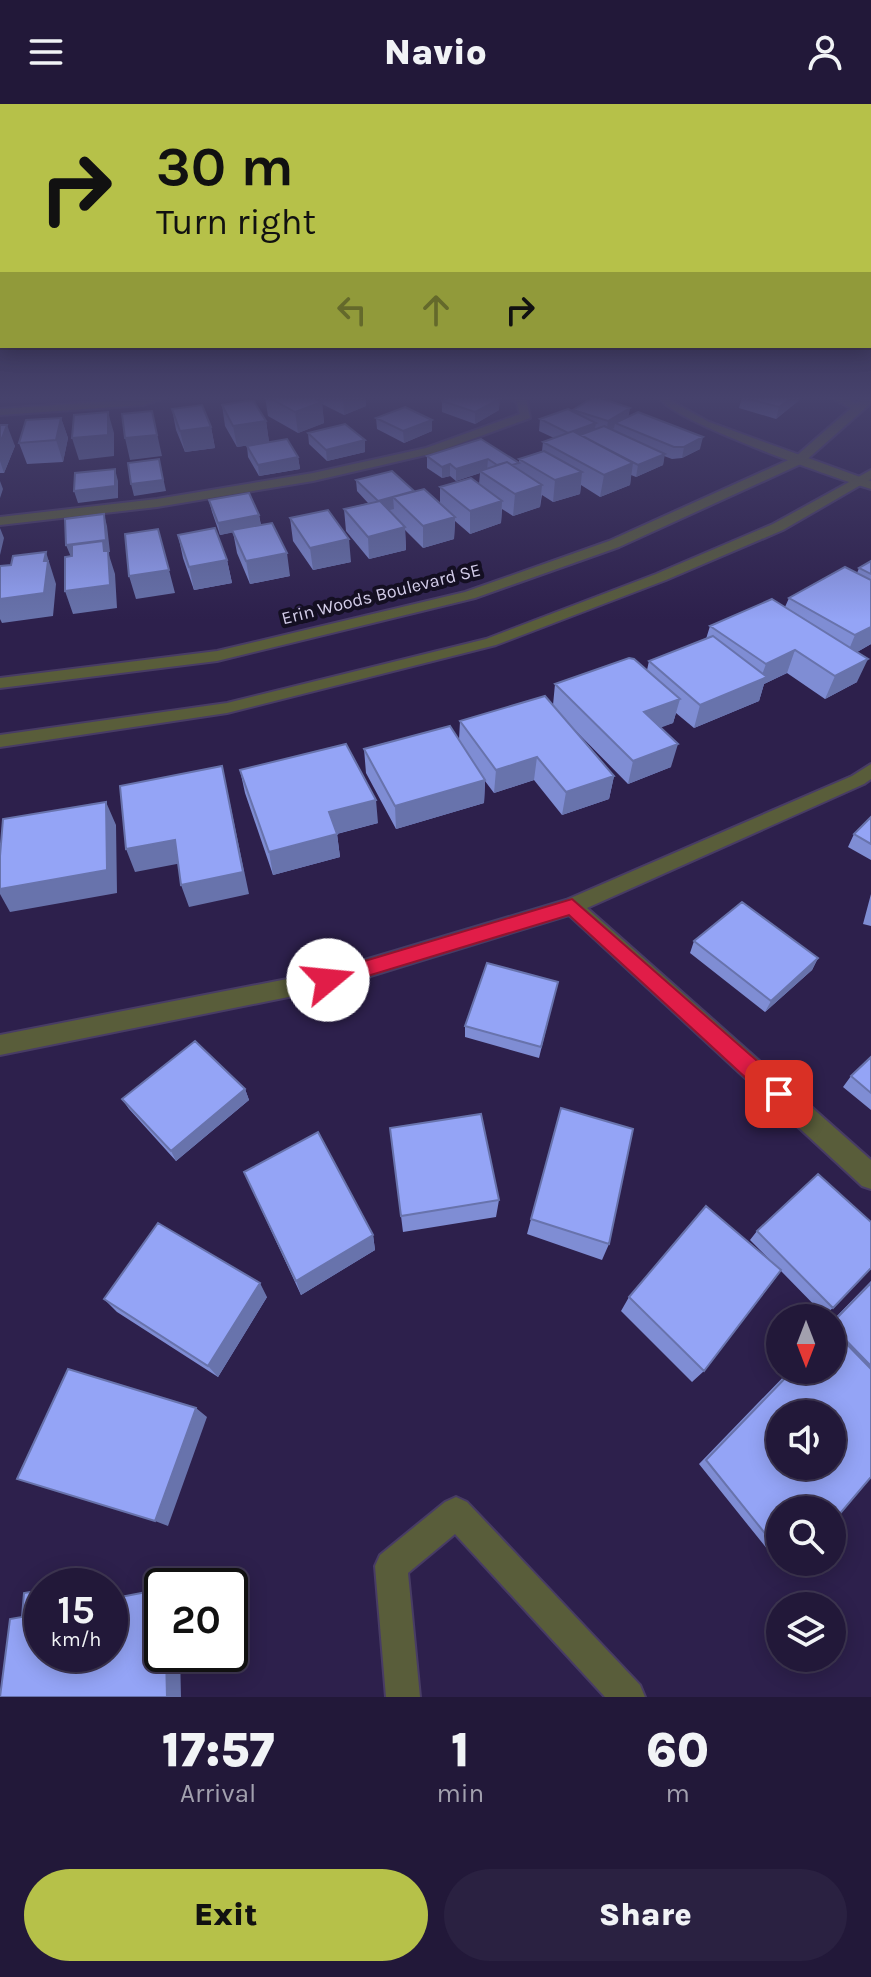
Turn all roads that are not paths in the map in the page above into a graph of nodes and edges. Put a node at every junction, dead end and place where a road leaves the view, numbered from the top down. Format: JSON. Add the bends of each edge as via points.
{"nodes":[{"id":1,"x":336,"y":471,"type":"edge"},
{"id":2,"x":774,"y":471,"type":"edge"},
{"id":3,"x":838,"y":471,"type":"edge"},
{"id":4,"x":868,"y":480,"type":"edge"},
{"id":5,"x":0,"y":521,"type":"edge"},
{"id":6,"x":0,"y":683,"type":"edge"},
{"id":7,"x":0,"y":741,"type":"edge"},
{"id":8,"x":871,"y":770,"type":"edge"},
{"id":9,"x":572,"y":906,"type":"junction"},
{"id":10,"x":0,"y":1045,"type":"edge"},
{"id":11,"x":871,"y":1177,"type":"edge"},
{"id":12,"x":403,"y":1697,"type":"edge"},
{"id":13,"x":628,"y":1697,"type":"edge"}],
"edges":[{"from":1,"to":5,"type":"street","via":[[113,511]]},
{"from":2,"to":6,"type":"street","name":"Erin Woods Boulevard SE","via":[[614,544],[470,595],[217,656]]},
{"from":3,"to":4,"type":"street"},
{"from":4,"to":7,"type":"street","via":[[764,533],[491,642],[227,708]]},
{"from":8,"to":9,"type":"street"},
{"from":9,"to":10,"type":"street","via":[[328,980]]},
{"from":9,"to":11,"type":"street"},
{"from":12,"to":13,"type":"street","via":[[391,1566],[456,1513]]}]}
